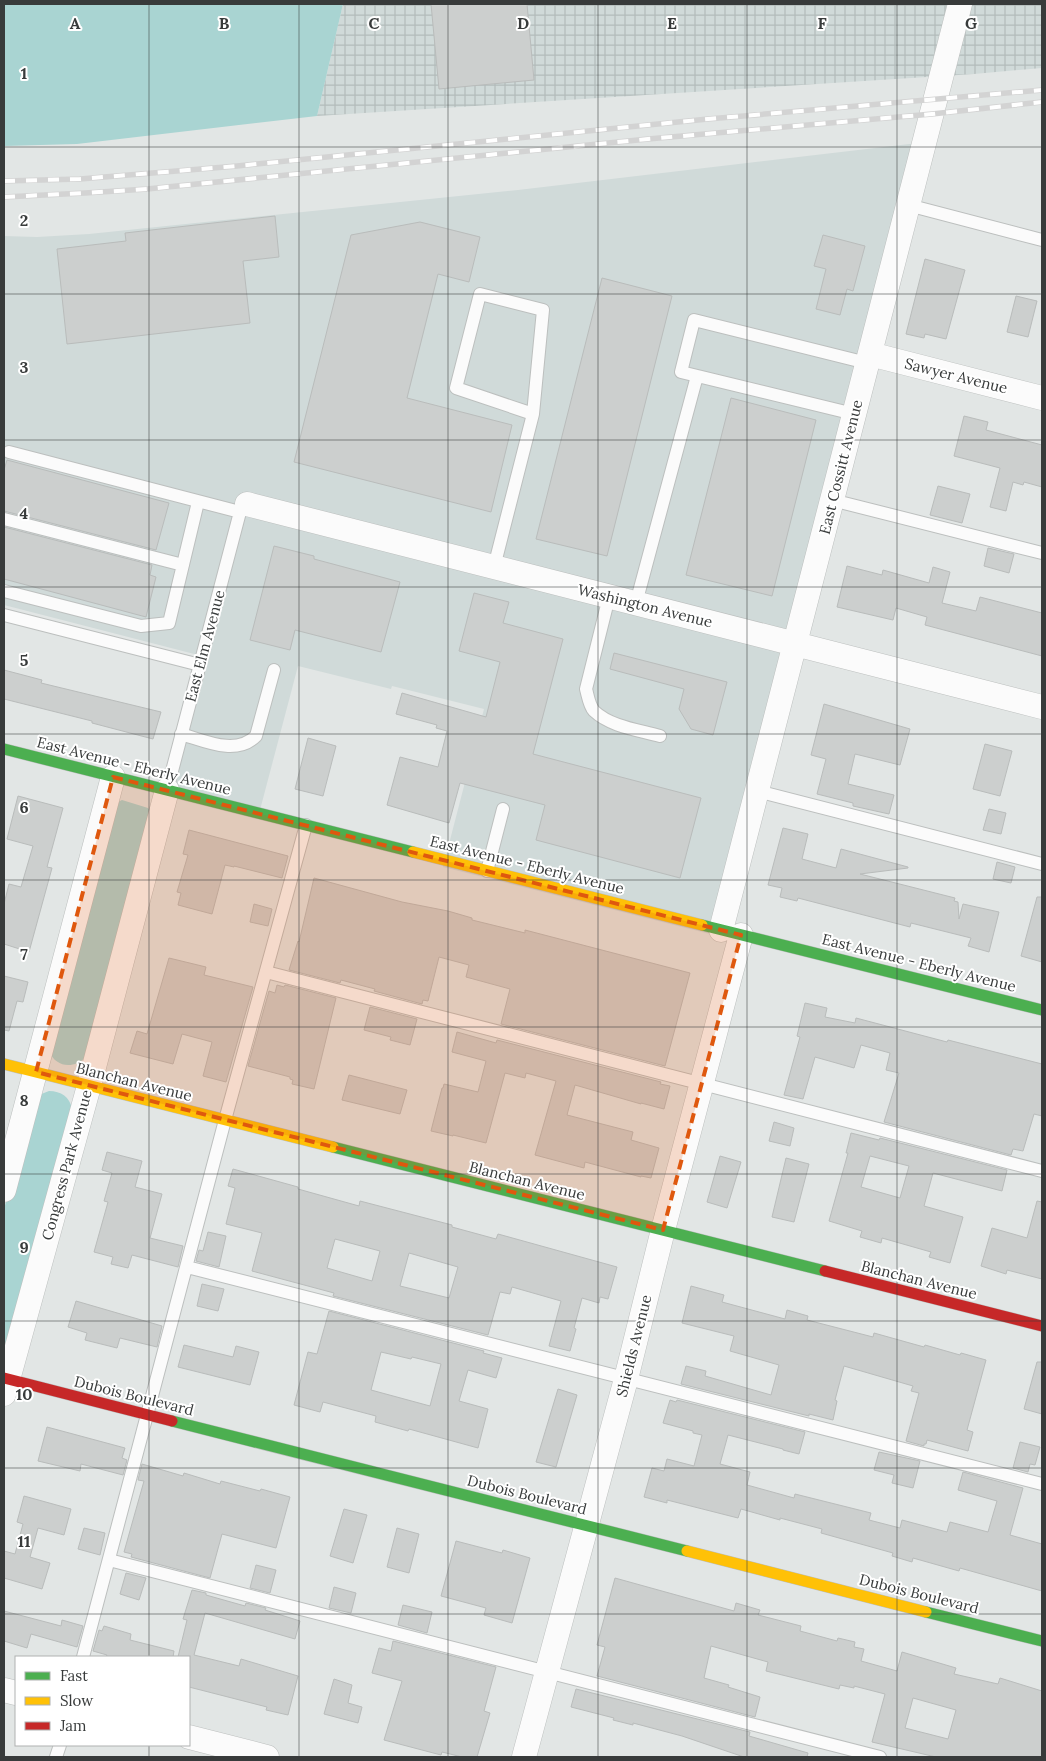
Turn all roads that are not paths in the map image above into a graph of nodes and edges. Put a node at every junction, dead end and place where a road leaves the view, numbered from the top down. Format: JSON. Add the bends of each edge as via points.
{"nodes":[{"id":1,"x":960,"y":4,"type":"edge"},
{"id":2,"x":908,"y":205,"type":"junction"},
{"id":3,"x":1042,"y":240,"type":"edge"},
{"id":4,"x":868,"y":359,"type":"junction"},
{"id":5,"x":697,"y":376,"type":"junction"},
{"id":6,"x":1042,"y":398,"type":"edge"},
{"id":7,"x":532,"y":414,"type":"junction"},
{"id":8,"x":854,"y":414,"type":"junction"},
{"id":9,"x":9,"y":452,"type":"dead end"},
{"id":10,"x":832,"y":500,"type":"junction"},
{"id":11,"x":198,"y":502,"type":"junction"},
{"id":12,"x":244,"y":508,"type":"junction"},
{"id":13,"x":4,"y":519,"type":"edge"},
{"id":14,"x":1042,"y":553,"type":"edge"},
{"id":15,"x":182,"y":565,"type":"junction"},
{"id":16,"x":494,"y":567,"type":"junction"},
{"id":17,"x":4,"y":591,"type":"edge"},
{"id":18,"x":609,"y":597,"type":"junction"},
{"id":19,"x":636,"y":604,"type":"junction"},
{"id":20,"x":4,"y":615,"type":"edge"},
{"id":21,"x":795,"y":644,"type":"junction"},
{"id":22,"x":200,"y":665,"type":"junction"},
{"id":23,"x":274,"y":670,"type":"dead end"},
{"id":24,"x":1042,"y":707,"type":"edge"},
{"id":25,"x":181,"y":734,"type":"junction"},
{"id":26,"x":660,"y":736,"type":"dead end"},
{"id":27,"x":4,"y":749,"type":"edge"},
{"id":28,"x":113,"y":776,"type":"junction"},
{"id":29,"x":167,"y":790,"type":"junction"},
{"id":30,"x":757,"y":791,"type":"junction"},
{"id":31,"x":502,"y":809,"type":"dead end"},
{"id":32,"x":306,"y":825,"type":"junction"},
{"id":33,"x":1042,"y":864,"type":"edge"},
{"id":34,"x":487,"y":871,"type":"junction"},
{"id":35,"x":731,"y":933,"type":"junction"},
{"id":36,"x":266,"y":972,"type":"junction"},
{"id":37,"x":1042,"y":1010,"type":"edge"},
{"id":38,"x":4,"y":1064,"type":"edge"},
{"id":39,"x":36,"y":1072,"type":"junction"},
{"id":40,"x":703,"y":1085,"type":"junction"},
{"id":41,"x":89,"y":1086,"type":"junction"},
{"id":42,"x":225,"y":1120,"type":"junction"},
{"id":43,"x":1042,"y":1171,"type":"edge"},
{"id":44,"x":4,"y":1190,"type":"edge"},
{"id":45,"x":663,"y":1230,"type":"junction"},
{"id":46,"x":187,"y":1267,"type":"junction"},
{"id":47,"x":1042,"y":1326,"type":"edge"},
{"id":48,"x":626,"y":1379,"type":"junction"},
{"id":49,"x":5,"y":1383,"type":"edge"},
{"id":50,"x":148,"y":1415,"type":"junction"},
{"id":51,"x":1042,"y":1484,"type":"edge"},
{"id":52,"x":586,"y":1525,"type":"junction"},
{"id":53,"x":109,"y":1560,"type":"junction"},
{"id":54,"x":1042,"y":1640,"type":"edge"},
{"id":55,"x":83,"y":1656,"type":"edge"},
{"id":56,"x":546,"y":1672,"type":"junction"},
{"id":57,"x":190,"y":1737,"type":"edge"},
{"id":58,"x":267,"y":1757,"type":"edge"},
{"id":59,"x":524,"y":1757,"type":"edge"},
{"id":60,"x":880,"y":1757,"type":"edge"}],
"edges":[{"from":1,"to":2,"type":"street","name":"East Cossitt Avenue"},
{"from":2,"to":3,"type":"lane"},
{"from":2,"to":4,"type":"street","name":"East Cossitt Avenue"},
{"from":4,"to":5,"type":"lane","via":[[694,320],[681,372]]},
{"from":4,"to":6,"type":"street","name":"Sawyer Avenue"},
{"from":4,"to":8,"type":"street","name":"East Cossitt Avenue"},
{"from":5,"to":8,"type":"lane"},
{"from":5,"to":19,"type":"lane"},
{"from":7,"to":7,"type":"lane","via":[[543,310],[480,294],[456,388]]},
{"from":7,"to":16,"type":"lane"},
{"from":8,"to":10,"type":"street","name":"East Cossitt Avenue"},
{"from":9,"to":11,"type":"lane"},
{"from":10,"to":14,"type":"lane"},
{"from":10,"to":21,"type":"street","name":"East Cossitt Avenue"},
{"from":11,"to":12,"type":"lane"},
{"from":11,"to":15,"type":"lane"},
{"from":12,"to":16,"type":"street","name":"Washington Avenue"},
{"from":12,"to":22,"type":"lane","name":"East Elm Avenue"},
{"from":13,"to":15,"type":"lane"},
{"from":15,"to":17,"type":"lane","via":[[169,623],[142,626]]},
{"from":16,"to":18,"type":"street","name":"Washington Avenue"},
{"from":18,"to":19,"type":"street","name":"Washington Avenue"},
{"from":18,"to":26,"type":"lane","via":[[586,689],[589,702],[594,711],[614,723]]},
{"from":19,"to":21,"type":"street","name":"Washington Avenue"},
{"from":20,"to":22,"type":"lane"},
{"from":21,"to":24,"type":"street","name":"Washington Avenue"},
{"from":21,"to":30,"type":"street","name":"East Cossitt Avenue"},
{"from":22,"to":25,"type":"lane","name":"East Elm Avenue"},
{"from":23,"to":25,"type":"lane","via":[[256,736],[249,743],[226,746]]},
{"from":25,"to":29,"type":"lane","name":"East Elm Avenue"},
{"from":27,"to":28,"type":"street","name":"East Avenue - Eberly Avenue"},
{"from":28,"to":29,"type":"street","name":"East Avenue - Eberly Avenue"},
{"from":28,"to":39,"type":"street"},
{"from":29,"to":32,"type":"street","name":"East Avenue - Eberly Avenue"},
{"from":29,"to":41,"type":"street","name":"Congress Park Avenue"},
{"from":30,"to":33,"type":"lane"},
{"from":30,"to":35,"type":"street","name":"East Cossitt Avenue"},
{"from":31,"to":34,"type":"lane"},
{"from":32,"to":34,"type":"street","name":"East Avenue - Eberly Avenue"},
{"from":32,"to":36,"type":"lane"},
{"from":34,"to":35,"type":"street","name":"East Avenue - Eberly Avenue"},
{"from":35,"to":37,"type":"street","name":"East Avenue - Eberly Avenue"},
{"from":35,"to":40,"type":"street","name":"Shields Avenue"},
{"from":36,"to":40,"type":"lane"},
{"from":36,"to":42,"type":"lane"},
{"from":38,"to":39,"type":"street","name":"Blanchan Avenue"},
{"from":39,"to":41,"type":"street","name":"Blanchan Avenue"},
{"from":39,"to":44,"type":"street"},
{"from":40,"to":43,"type":"lane"},
{"from":40,"to":45,"type":"street","name":"Shields Avenue"},
{"from":41,"to":42,"type":"street","name":"Blanchan Avenue"},
{"from":41,"to":49,"type":"street","name":"Congress Park Avenue"},
{"from":42,"to":45,"type":"street","name":"Blanchan Avenue"},
{"from":42,"to":46,"type":"lane"},
{"from":45,"to":47,"type":"street","name":"Blanchan Avenue"},
{"from":45,"to":48,"type":"street","name":"Shields Avenue"},
{"from":46,"to":48,"type":"lane"},
{"from":46,"to":50,"type":"lane"},
{"from":48,"to":51,"type":"lane"},
{"from":48,"to":52,"type":"street","name":"Shields Avenue"},
{"from":49,"to":50,"type":"street","name":"Dubois Boulevard"},
{"from":50,"to":52,"type":"street","name":"Dubois Boulevard"},
{"from":50,"to":53,"type":"lane"},
{"from":52,"to":54,"type":"street","name":"Dubois Boulevard"},
{"from":52,"to":56,"type":"street","name":"Shields Avenue"},
{"from":53,"to":55,"type":"lane"},
{"from":53,"to":56,"type":"lane"},
{"from":56,"to":59,"type":"street","name":"Shields Avenue"},
{"from":56,"to":60,"type":"lane"},
{"from":57,"to":58,"type":"street"}]}
